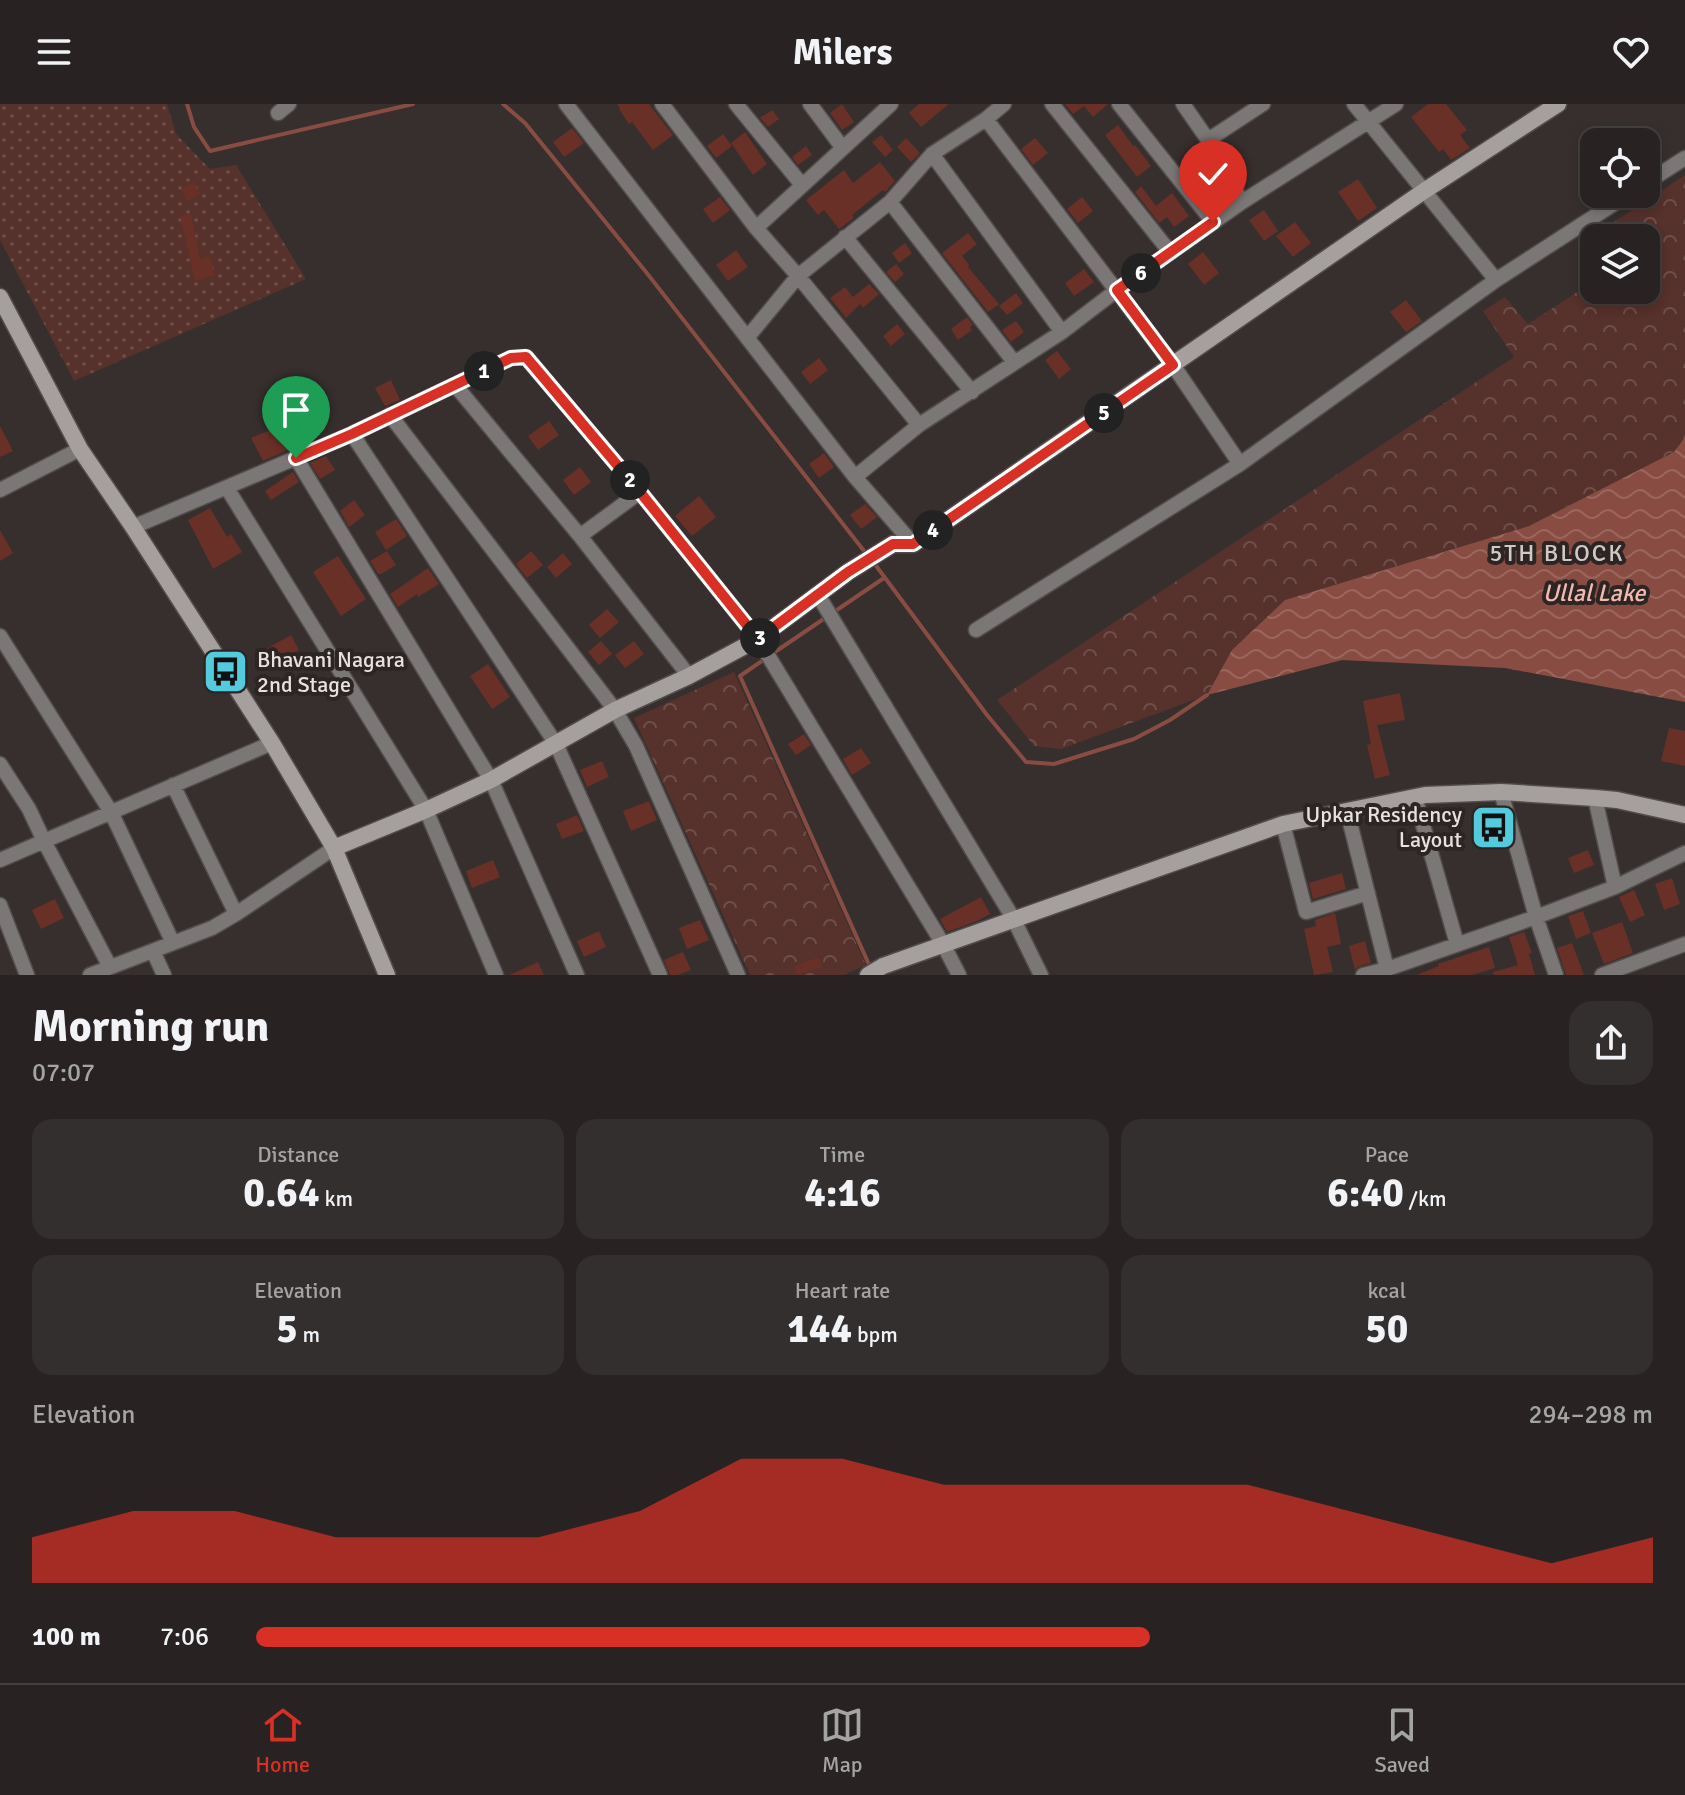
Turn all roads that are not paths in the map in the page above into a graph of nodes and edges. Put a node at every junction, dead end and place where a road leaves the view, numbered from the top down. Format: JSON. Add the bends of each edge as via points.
{"nodes":[{"id":1,"x":566,"y":104,"type":"edge"},
{"id":2,"x":662,"y":104,"type":"edge"},
{"id":3,"x":736,"y":104,"type":"edge"},
{"id":4,"x":810,"y":104,"type":"edge"},
{"id":5,"x":1004,"y":104,"type":"edge"},
{"id":6,"x":1052,"y":104,"type":"edge"},
{"id":7,"x":1119,"y":104,"type":"edge"},
{"id":8,"x":1183,"y":104,"type":"edge"},
{"id":9,"x":1263,"y":104,"type":"edge"},
{"id":10,"x":1354,"y":104,"type":"edge"},
{"id":11,"x":1396,"y":104,"type":"edge"},
{"id":12,"x":1558,"y":104,"type":"edge"},
{"id":13,"x":885,"y":106,"type":"edge"},
{"id":14,"x":986,"y":119,"type":"junction"},
{"id":15,"x":1368,"y":122,"type":"junction"},
{"id":16,"x":1208,"y":140,"type":"junction"},
{"id":17,"x":842,"y":147,"type":"junction"},
{"id":18,"x":932,"y":154,"type":"junction"},
{"id":19,"x":1685,"y":158,"type":"edge"},
{"id":20,"x":1660,"y":174,"type":"edge"},
{"id":21,"x":802,"y":185,"type":"junction"},
{"id":22,"x":1424,"y":191,"type":"junction"},
{"id":23,"x":890,"y":202,"type":"junction"},
{"id":24,"x":1242,"y":202,"type":"junction"},
{"id":25,"x":1607,"y":208,"type":"edge"},
{"id":26,"x":1213,"y":222,"type":"junction"},
{"id":27,"x":756,"y":228,"type":"junction"},
{"id":28,"x":845,"y":237,"type":"junction"},
{"id":29,"x":1170,"y":252,"type":"junction"},
{"id":30,"x":798,"y":276,"type":"junction"},
{"id":31,"x":1496,"y":280,"type":"junction"},
{"id":32,"x":1117,"y":290,"type":"junction"},
{"id":33,"x":0,"y":297,"type":"edge"},
{"id":34,"x":1062,"y":332,"type":"junction"},
{"id":35,"x":747,"y":338,"type":"junction"},
{"id":36,"x":1014,"y":362,"type":"junction"},
{"id":37,"x":1173,"y":365,"type":"junction"},
{"id":38,"x":455,"y":385,"type":"junction"},
{"id":39,"x":972,"y":392,"type":"junction"},
{"id":40,"x":390,"y":415,"type":"junction"},
{"id":41,"x":919,"y":425,"type":"junction"},
{"id":42,"x":352,"y":434,"type":"junction"},
{"id":43,"x":80,"y":449,"type":"junction"},
{"id":44,"x":296,"y":458,"type":"junction"},
{"id":45,"x":1240,"y":464,"type":"junction"},
{"id":46,"x":855,"y":477,"type":"junction"},
{"id":47,"x":227,"y":488,"type":"junction"},
{"id":48,"x":0,"y":490,"type":"edge"},
{"id":49,"x":640,"y":492,"type":"junction"},
{"id":50,"x":133,"y":527,"type":"junction"},
{"id":51,"x":580,"y":536,"type":"junction"},
{"id":52,"x":913,"y":544,"type":"junction"},
{"id":53,"x":818,"y":595,"type":"junction"},
{"id":54,"x":976,"y":630,"type":"dead end"},
{"id":55,"x":0,"y":636,"type":"edge"},
{"id":56,"x":758,"y":639,"type":"junction"},
{"id":57,"x":689,"y":676,"type":"junction"},
{"id":58,"x":615,"y":710,"type":"junction"},
{"id":59,"x":272,"y":743,"type":"junction"},
{"id":60,"x":556,"y":744,"type":"junction"},
{"id":61,"x":0,"y":764,"type":"edge"},
{"id":62,"x":491,"y":780,"type":"junction"},
{"id":63,"x":173,"y":785,"type":"junction"},
{"id":64,"x":1501,"y":792,"type":"junction"},
{"id":65,"x":1415,"y":797,"type":"junction"},
{"id":66,"x":1595,"y":798,"type":"junction"},
{"id":67,"x":426,"y":810,"type":"junction"},
{"id":68,"x":1347,"y":811,"type":"junction"},
{"id":69,"x":111,"y":812,"type":"junction"},
{"id":70,"x":1685,"y":815,"type":"edge"},
{"id":71,"x":1283,"y":824,"type":"junction"},
{"id":72,"x":44,"y":841,"type":"junction"},
{"id":73,"x":334,"y":848,"type":"junction"},
{"id":74,"x":1685,"y":853,"type":"edge"},
{"id":75,"x":0,"y":860,"type":"edge"},
{"id":76,"x":1615,"y":887,"type":"junction"},
{"id":77,"x":1368,"y":893,"type":"junction"},
{"id":78,"x":0,"y":905,"type":"edge"},
{"id":79,"x":236,"y":914,"type":"junction"},
{"id":80,"x":1536,"y":917,"type":"junction"},
{"id":81,"x":1013,"y":918,"type":"junction"},
{"id":82,"x":173,"y":943,"type":"junction"},
{"id":83,"x":943,"y":944,"type":"junction"},
{"id":84,"x":1457,"y":944,"type":"junction"},
{"id":85,"x":1685,"y":944,"type":"edge"},
{"id":86,"x":153,"y":951,"type":"junction"},
{"id":87,"x":110,"y":967,"type":"junction"},
{"id":88,"x":1387,"y":969,"type":"junction"},
{"id":89,"x":27,"y":975,"type":"edge"},
{"id":90,"x":90,"y":975,"type":"edge"},
{"id":91,"x":164,"y":975,"type":"edge"},
{"id":92,"x":387,"y":975,"type":"edge"},
{"id":93,"x":496,"y":975,"type":"edge"},
{"id":94,"x":577,"y":975,"type":"edge"},
{"id":95,"x":660,"y":975,"type":"edge"},
{"id":96,"x":738,"y":975,"type":"edge"},
{"id":97,"x":868,"y":975,"type":"edge"},
{"id":98,"x":959,"y":975,"type":"edge"},
{"id":99,"x":1041,"y":975,"type":"edge"},
{"id":100,"x":1363,"y":975,"type":"edge"},
{"id":101,"x":1556,"y":975,"type":"edge"},
{"id":102,"x":1602,"y":975,"type":"edge"}],
"edges":[{"from":1,"to":35,"type":"street"},
{"from":2,"to":27,"type":"street"},
{"from":3,"to":21,"type":"street"},
{"from":4,"to":17,"type":"street"},
{"from":5,"to":14,"type":"street"},
{"from":6,"to":29,"type":"street"},
{"from":7,"to":26,"type":"street"},
{"from":8,"to":16,"type":"street"},
{"from":9,"to":16,"type":"street"},
{"from":10,"to":15,"type":"street"},
{"from":11,"to":15,"type":"street"},
{"from":12,"to":22,"type":"street"},
{"from":13,"to":17,"type":"street"},
{"from":14,"to":18,"type":"street"},
{"from":14,"to":32,"type":"street"},
{"from":15,"to":22,"type":"street"},
{"from":15,"to":24,"type":"street"},
{"from":16,"to":24,"type":"street"},
{"from":17,"to":21,"type":"street"},
{"from":18,"to":23,"type":"street"},
{"from":18,"to":34,"type":"street"},
{"from":19,"to":20,"type":"street"},
{"from":21,"to":27,"type":"street"},
{"from":22,"to":31,"type":"street"},
{"from":22,"to":37,"type":"street"},
{"from":23,"to":28,"type":"street"},
{"from":23,"to":36,"type":"street"},
{"from":24,"to":26,"type":"street"},
{"from":25,"to":31,"type":"street"},
{"from":26,"to":29,"type":"street"},
{"from":27,"to":30,"type":"street"},
{"from":28,"to":30,"type":"street"},
{"from":28,"to":39,"type":"street"},
{"from":29,"to":32,"type":"street"},
{"from":30,"to":35,"type":"street"},
{"from":30,"to":41,"type":"street"},
{"from":31,"to":45,"type":"street"},
{"from":32,"to":34,"type":"street"},
{"from":32,"to":37,"type":"street"},
{"from":33,"to":43,"type":"street"},
{"from":34,"to":36,"type":"street"},
{"from":35,"to":46,"type":"street"},
{"from":36,"to":39,"type":"street"},
{"from":37,"to":45,"type":"street"},
{"from":37,"to":52,"type":"street"},
{"from":38,"to":40,"type":"street"},
{"from":38,"to":49,"type":"street","via":[[511,358],[526,357]]},
{"from":38,"to":51,"type":"street"},
{"from":39,"to":41,"type":"street"},
{"from":40,"to":42,"type":"street"},
{"from":40,"to":58,"type":"street"},
{"from":41,"to":46,"type":"street"},
{"from":42,"to":44,"type":"street"},
{"from":42,"to":60,"type":"street"},
{"from":43,"to":48,"type":"street"},
{"from":43,"to":50,"type":"street"},
{"from":44,"to":47,"type":"street"},
{"from":44,"to":62,"type":"street"},
{"from":45,"to":54,"type":"street"},
{"from":46,"to":52,"type":"street"},
{"from":47,"to":50,"type":"street"},
{"from":47,"to":67,"type":"street"},
{"from":49,"to":51,"type":"street"},
{"from":49,"to":56,"type":"street"},
{"from":50,"to":59,"type":"street"},
{"from":51,"to":57,"type":"street"},
{"from":52,"to":53,"type":"street","via":[[893,544]]},
{"from":53,"to":56,"type":"street"},
{"from":53,"to":81,"type":"street"},
{"from":55,"to":69,"type":"street"},
{"from":56,"to":57,"type":"street"},
{"from":56,"to":83,"type":"street"},
{"from":57,"to":58,"type":"street"},
{"from":58,"to":60,"type":"street"},
{"from":58,"to":96,"type":"street"},
{"from":59,"to":63,"type":"street"},
{"from":59,"to":73,"type":"street"},
{"from":60,"to":62,"type":"street"},
{"from":60,"to":95,"type":"street"},
{"from":61,"to":72,"type":"street"},
{"from":62,"to":67,"type":"street"},
{"from":62,"to":94,"type":"street"},
{"from":63,"to":69,"type":"street"},
{"from":63,"to":79,"type":"street"},
{"from":64,"to":65,"type":"street"},
{"from":64,"to":66,"type":"street"},
{"from":64,"to":80,"type":"street"},
{"from":65,"to":68,"type":"street"},
{"from":65,"to":84,"type":"street"},
{"from":66,"to":70,"type":"street"},
{"from":66,"to":76,"type":"street"},
{"from":67,"to":73,"type":"street"},
{"from":67,"to":93,"type":"street"},
{"from":68,"to":71,"type":"street"},
{"from":68,"to":77,"type":"street"},
{"from":69,"to":72,"type":"street"},
{"from":69,"to":82,"type":"street"},
{"from":71,"to":77,"type":"street","via":[[1306,912]]},
{"from":71,"to":81,"type":"street"},
{"from":72,"to":75,"type":"street"},
{"from":72,"to":87,"type":"street"},
{"from":73,"to":79,"type":"street"},
{"from":73,"to":92,"type":"street"},
{"from":74,"to":76,"type":"street"},
{"from":76,"to":80,"type":"street"},
{"from":77,"to":88,"type":"street"},
{"from":78,"to":89,"type":"street"},
{"from":79,"to":82,"type":"street"},
{"from":80,"to":84,"type":"street"},
{"from":80,"to":101,"type":"street"},
{"from":81,"to":83,"type":"street"},
{"from":81,"to":99,"type":"street"},
{"from":82,"to":86,"type":"street"},
{"from":83,"to":97,"type":"street"},
{"from":83,"to":98,"type":"street"},
{"from":84,"to":88,"type":"street"},
{"from":85,"to":102,"type":"street"},
{"from":86,"to":87,"type":"street"},
{"from":86,"to":91,"type":"street"},
{"from":87,"to":90,"type":"street"},
{"from":88,"to":100,"type":"street"}]}
